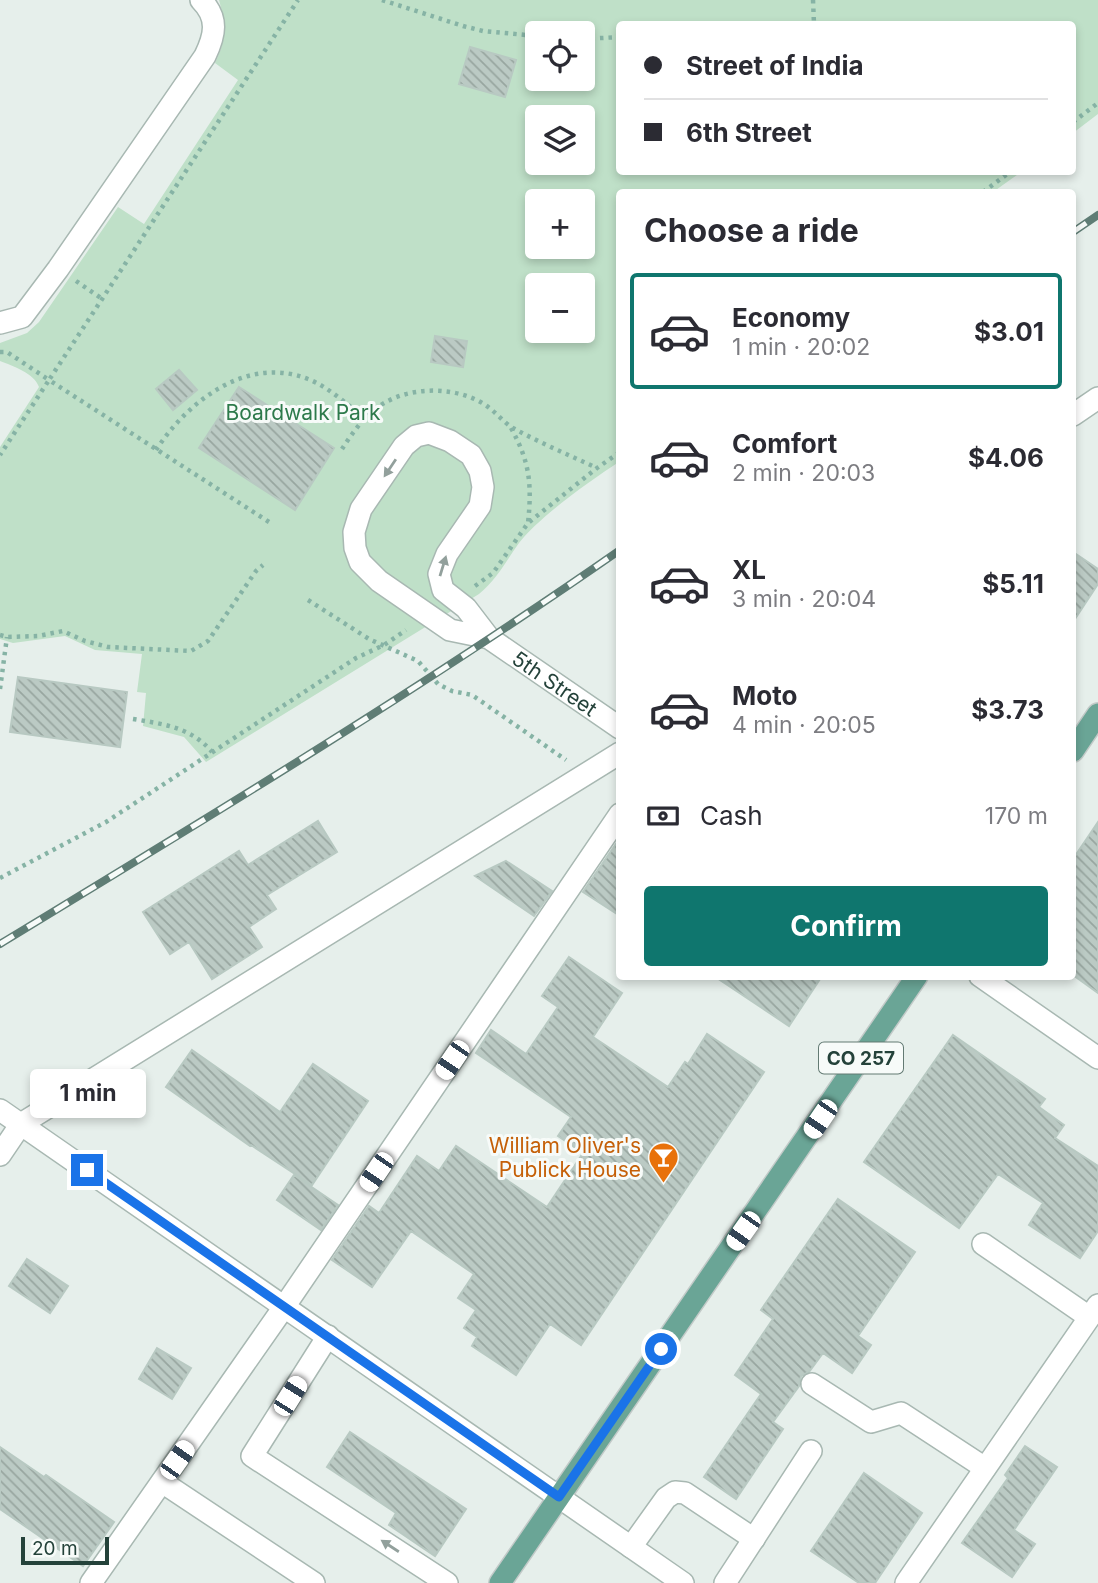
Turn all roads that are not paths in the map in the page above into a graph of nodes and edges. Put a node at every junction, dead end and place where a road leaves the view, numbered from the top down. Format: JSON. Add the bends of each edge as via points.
{"nodes":[{"id":1,"x":201,"y":0,"type":"edge"},
{"id":2,"x":0,"y":323,"type":"edge"},
{"id":3,"x":1098,"y":398,"type":"edge"},
{"id":4,"x":1076,"y":413,"type":"edge"},
{"id":5,"x":489,"y":638,"type":"junction"},
{"id":6,"x":1098,"y":714,"type":"edge"},
{"id":7,"x":616,"y":725,"type":"edge"},
{"id":8,"x":1076,"y":747,"type":"edge"},
{"id":9,"x":616,"y":755,"type":"edge"},
{"id":10,"x":616,"y":820,"type":"edge"},
{"id":11,"x":914,"y":980,"type":"edge"},
{"id":12,"x":986,"y":980,"type":"edge"},
{"id":13,"x":1098,"y":1058,"type":"edge"},
{"id":14,"x":0,"y":1110,"type":"edge"},
{"id":15,"x":21,"y":1124,"type":"junction"},
{"id":16,"x":0,"y":1155,"type":"edge"},
{"id":17,"x":983,"y":1244,"type":"dead end"},
{"id":18,"x":285,"y":1307,"type":"junction"},
{"id":19,"x":1094,"y":1311,"type":"edge"},
{"id":20,"x":328,"y":1336,"type":"junction"},
{"id":21,"x":813,"y":1384,"type":"dead end"},
{"id":22,"x":811,"y":1451,"type":"dead end"},
{"id":23,"x":985,"y":1468,"type":"junction"},
{"id":24,"x":162,"y":1482,"type":"junction"},
{"id":25,"x":559,"y":1497,"type":"junction"},
{"id":26,"x":754,"y":1539,"type":"junction"},
{"id":27,"x":631,"y":1546,"type":"junction"},
{"id":28,"x":91,"y":1583,"type":"edge"},
{"id":29,"x":314,"y":1583,"type":"edge"},
{"id":30,"x":447,"y":1583,"type":"edge"},
{"id":31,"x":500,"y":1583,"type":"edge"},
{"id":32,"x":683,"y":1583,"type":"edge"},
{"id":33,"x":725,"y":1583,"type":"edge"},
{"id":34,"x":906,"y":1583,"type":"edge"}],
"edges":[{"from":1,"to":2,"type":"street","via":[[215,22],[205,56],[22,317]]},
{"from":3,"to":4,"type":"street"},
{"from":5,"to":5,"type":"street","one_way":true,"via":[[466,608],[443,590],[439,574],[480,506],[480,471],[471,455],[450,441],[429,433],[416,436],[404,446],[361,509],[354,532],[360,562],[379,582],[450,630]]},
{"from":5,"to":7,"type":"street","name":"5th Street"},
{"from":6,"to":8,"type":"main road"},
{"from":9,"to":15,"type":"street"},
{"from":10,"to":18,"type":"street"},
{"from":11,"to":25,"type":"main road","number":"CO 257"},
{"from":12,"to":13,"type":"street"},
{"from":14,"to":15,"type":"street"},
{"from":15,"to":16,"type":"street"},
{"from":15,"to":18,"type":"street"},
{"from":17,"to":19,"type":"street"},
{"from":18,"to":20,"type":"street"},
{"from":18,"to":24,"type":"street"},
{"from":19,"to":23,"type":"street"},
{"from":20,"to":25,"type":"street"},
{"from":30,"to":20,"type":"street","one_way":true,"via":[[252,1456]]},
{"from":21,"to":23,"type":"street","via":[[872,1422],[901,1413]]},
{"from":22,"to":26,"type":"street"},
{"from":23,"to":34,"type":"street"},
{"from":24,"to":28,"type":"street"},
{"from":24,"to":29,"type":"street"},
{"from":25,"to":27,"type":"street"},
{"from":25,"to":31,"type":"main road","number":"CO 257"},
{"from":26,"to":27,"type":"street","via":[[685,1493],[675,1492]]},
{"from":26,"to":33,"type":"street"},
{"from":27,"to":32,"type":"street"}]}
